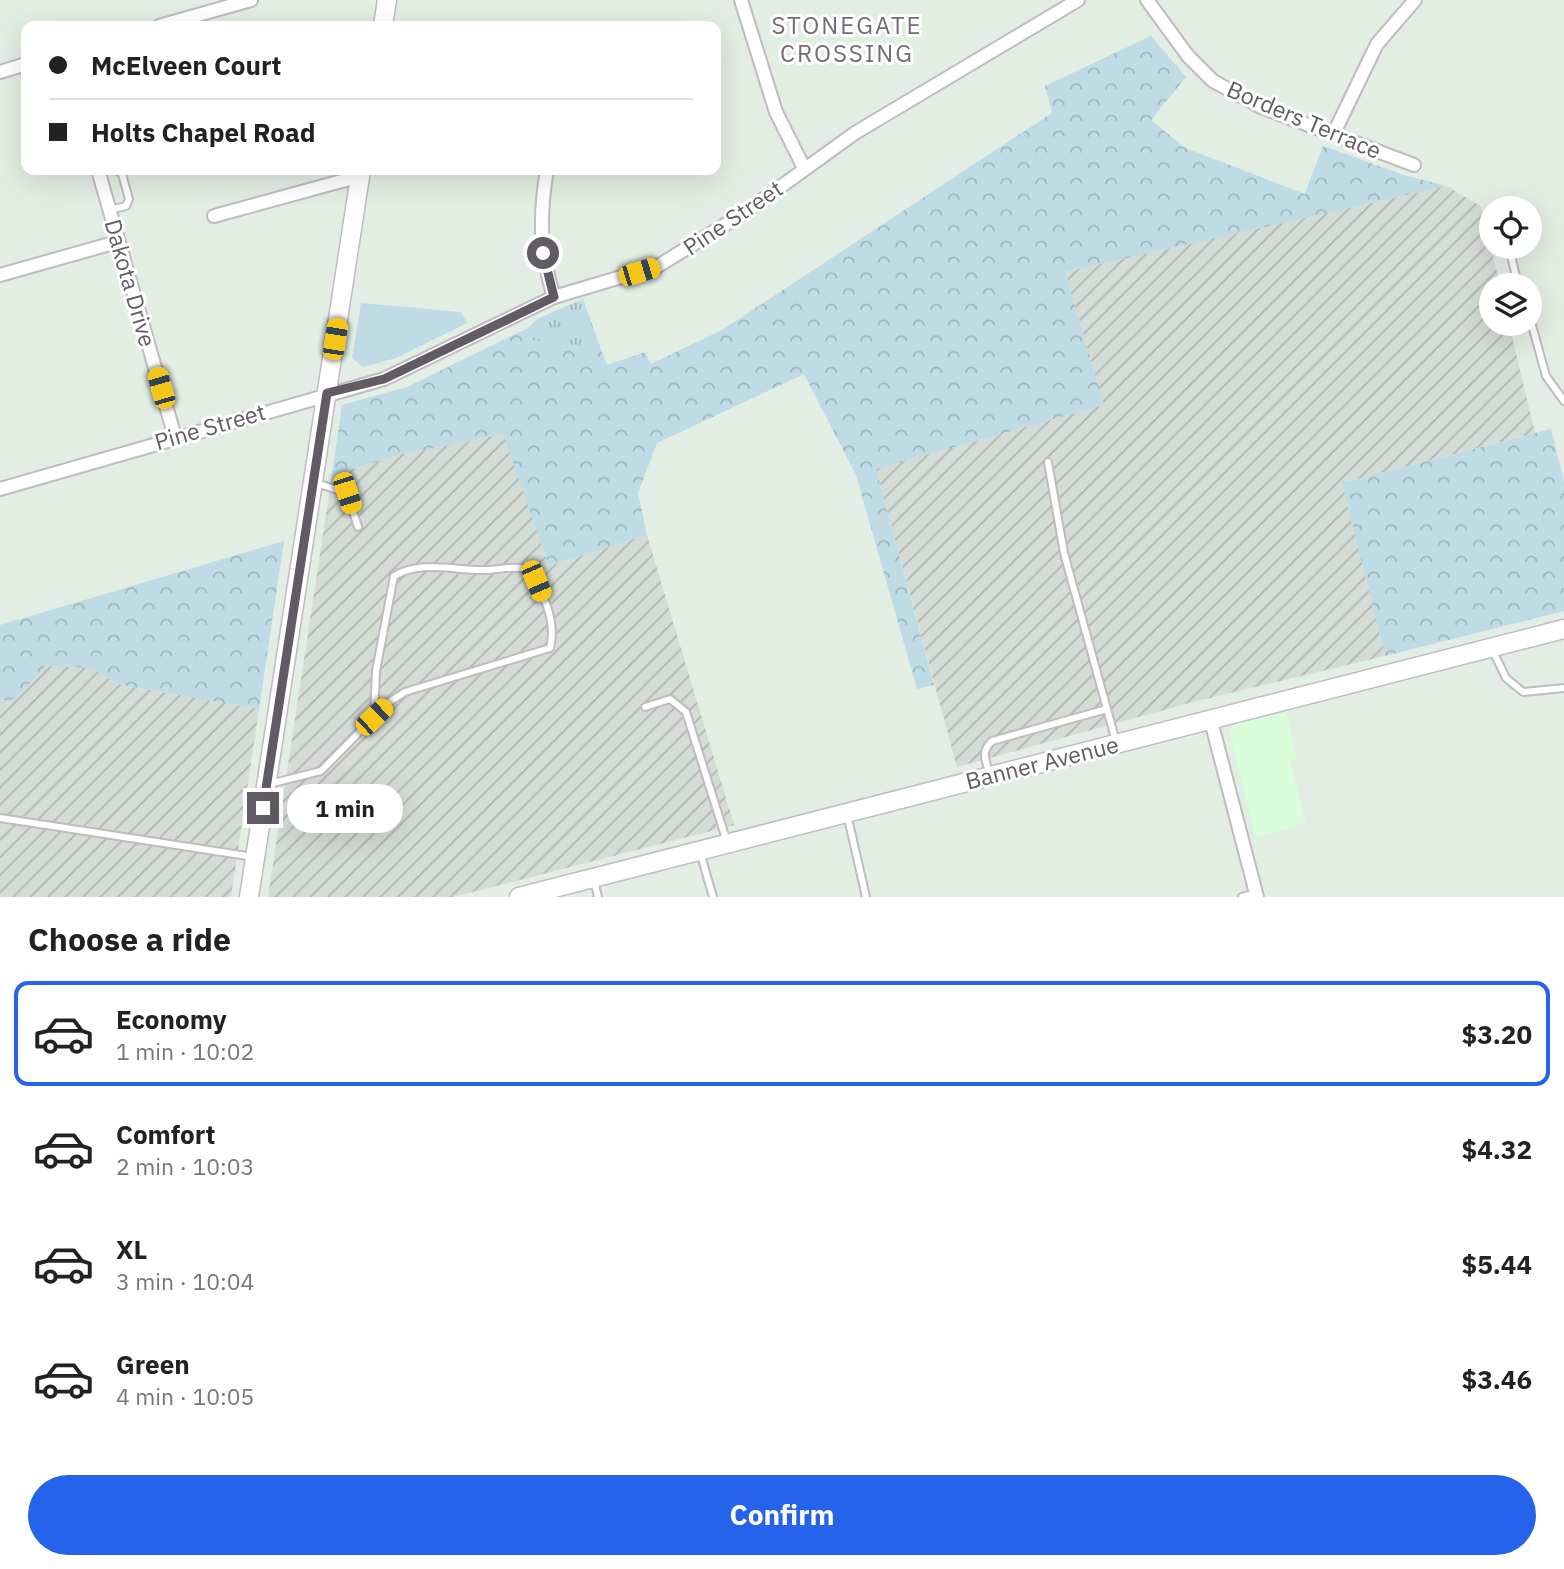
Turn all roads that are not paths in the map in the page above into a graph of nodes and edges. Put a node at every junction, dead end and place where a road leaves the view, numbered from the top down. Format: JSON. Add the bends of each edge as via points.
{"nodes":[{"id":1,"x":251,"y":0,"type":"edge"},
{"id":2,"x":387,"y":0,"type":"edge"},
{"id":3,"x":741,"y":0,"type":"edge"},
{"id":4,"x":1078,"y":0,"type":"edge"},
{"id":5,"x":1147,"y":0,"type":"edge"},
{"id":6,"x":1415,"y":0,"type":"edge"},
{"id":7,"x":177,"y":21,"type":"edge"},
{"id":8,"x":384,"y":21,"type":"edge"},
{"id":9,"x":21,"y":66,"type":"edge"},
{"id":10,"x":0,"y":72,"type":"edge"},
{"id":11,"x":1333,"y":135,"type":"junction"},
{"id":12,"x":1414,"y":165,"type":"dead end"},
{"id":13,"x":804,"y":168,"type":"junction"},
{"id":14,"x":103,"y":175,"type":"edge"},
{"id":15,"x":122,"y":175,"type":"edge"},
{"id":16,"x":354,"y":175,"type":"edge"},
{"id":17,"x":361,"y":175,"type":"edge"},
{"id":18,"x":546,"y":175,"type":"edge"},
{"id":19,"x":109,"y":210,"type":"junction"},
{"id":20,"x":214,"y":216,"type":"dead end"},
{"id":21,"x":117,"y":242,"type":"junction"},
{"id":22,"x":0,"y":275,"type":"edge"},
{"id":23,"x":554,"y":297,"type":"junction"},
{"id":24,"x":1535,"y":336,"type":"edge"},
{"id":25,"x":327,"y":393,"type":"junction"},
{"id":26,"x":1564,"y":401,"type":"edge"},
{"id":27,"x":175,"y":437,"type":"junction"},
{"id":28,"x":1048,"y":462,"type":"dead end"},
{"id":29,"x":314,"y":482,"type":"junction"},
{"id":30,"x":0,"y":489,"type":"edge"},
{"id":31,"x":358,"y":527,"type":"dead end"},
{"id":32,"x":1564,"y":629,"type":"edge"},
{"id":33,"x":1491,"y":647,"type":"junction"},
{"id":34,"x":1564,"y":688,"type":"edge"},
{"id":35,"x":645,"y":707,"type":"dead end"},
{"id":36,"x":1107,"y":709,"type":"junction"},
{"id":37,"x":374,"y":717,"type":"junction"},
{"id":38,"x":1211,"y":721,"type":"junction"},
{"id":39,"x":1117,"y":744,"type":"junction"},
{"id":40,"x":990,"y":776,"type":"junction"},
{"id":41,"x":267,"y":784,"type":"junction"},
{"id":42,"x":847,"y":812,"type":"junction"},
{"id":43,"x":0,"y":817,"type":"edge"},
{"id":44,"x":727,"y":843,"type":"junction"},
{"id":45,"x":700,"y":850,"type":"junction"},
{"id":46,"x":256,"y":857,"type":"junction"},
{"id":47,"x":593,"y":878,"type":"junction"},
{"id":48,"x":1256,"y":895,"type":"edge"},
{"id":49,"x":249,"y":897,"type":"edge"},
{"id":50,"x":519,"y":897,"type":"edge"},
{"id":51,"x":598,"y":897,"type":"edge"},
{"id":52,"x":713,"y":897,"type":"edge"},
{"id":53,"x":866,"y":897,"type":"edge"},
{"id":54,"x":1242,"y":897,"type":"edge"}],
"edges":[{"from":1,"to":7,"type":"street"},
{"from":2,"to":8,"type":"street"},
{"from":3,"to":13,"type":"street","via":[[776,112]]},
{"from":4,"to":13,"type":"street","name":"Pine Street"},
{"from":5,"to":11,"type":"street","name":"Borders Terrace","via":[[1188,56],[1213,81],[1261,107]]},
{"from":6,"to":11,"type":"street","via":[[1377,44]]},
{"from":9,"to":10,"type":"street"},
{"from":11,"to":12,"type":"street","name":"Borders Terrace"},
{"from":13,"to":23,"type":"street","name":"Pine Street","via":[[744,213],[658,266]]},
{"from":14,"to":19,"type":"street","name":"Dakota Drive"},
{"from":15,"to":19,"type":"lane","via":[[129,199],[126,206]]},
{"from":16,"to":20,"type":"street"},
{"from":17,"to":25,"type":"street"},
{"from":18,"to":23,"type":"street","via":[[541,238]]},
{"from":19,"to":21,"type":"street","name":"Dakota Drive"},
{"from":21,"to":22,"type":"street"},
{"from":21,"to":27,"type":"street","name":"Dakota Drive"},
{"from":23,"to":25,"type":"street","name":"Pine Street","via":[[384,379]]},
{"from":24,"to":26,"type":"lane","via":[[1546,376]]},
{"from":25,"to":27,"type":"street","name":"Pine Street"},
{"from":25,"to":29,"type":"street"},
{"from":27,"to":30,"type":"street","name":"Pine Street"},
{"from":28,"to":36,"type":"lane","via":[[1064,553]]},
{"from":29,"to":31,"type":"lane","via":[[347,493]]},
{"from":29,"to":41,"type":"street"},
{"from":32,"to":33,"type":"street","name":"Banner Avenue"},
{"from":33,"to":34,"type":"lane","via":[[1506,678],[1523,692]]},
{"from":33,"to":38,"type":"street","name":"Banner Avenue"},
{"from":35,"to":44,"type":"lane","via":[[670,699],[686,712]]},
{"from":36,"to":39,"type":"lane"},
{"from":36,"to":40,"type":"lane","via":[[992,741],[984,754]]},
{"from":37,"to":37,"type":"lane","via":[[405,692],[550,648],[553,636],[547,607],[536,581],[525,569],[435,566],[394,576],[376,671]]},
{"from":37,"to":41,"type":"lane","via":[[321,771]]},
{"from":38,"to":39,"type":"street","name":"Banner Avenue"},
{"from":38,"to":48,"type":"street"},
{"from":39,"to":40,"type":"street","name":"Banner Avenue"},
{"from":40,"to":42,"type":"street","name":"Banner Avenue"},
{"from":41,"to":46,"type":"street"},
{"from":42,"to":44,"type":"street","name":"Banner Avenue"},
{"from":42,"to":53,"type":"lane"},
{"from":43,"to":46,"type":"lane"},
{"from":44,"to":45,"type":"street","name":"Banner Avenue"},
{"from":45,"to":47,"type":"street","name":"Banner Avenue"},
{"from":45,"to":52,"type":"lane"},
{"from":46,"to":49,"type":"street"},
{"from":47,"to":50,"type":"street","name":"Banner Avenue"},
{"from":47,"to":51,"type":"lane"},
{"from":48,"to":54,"type":"lane"}]}
